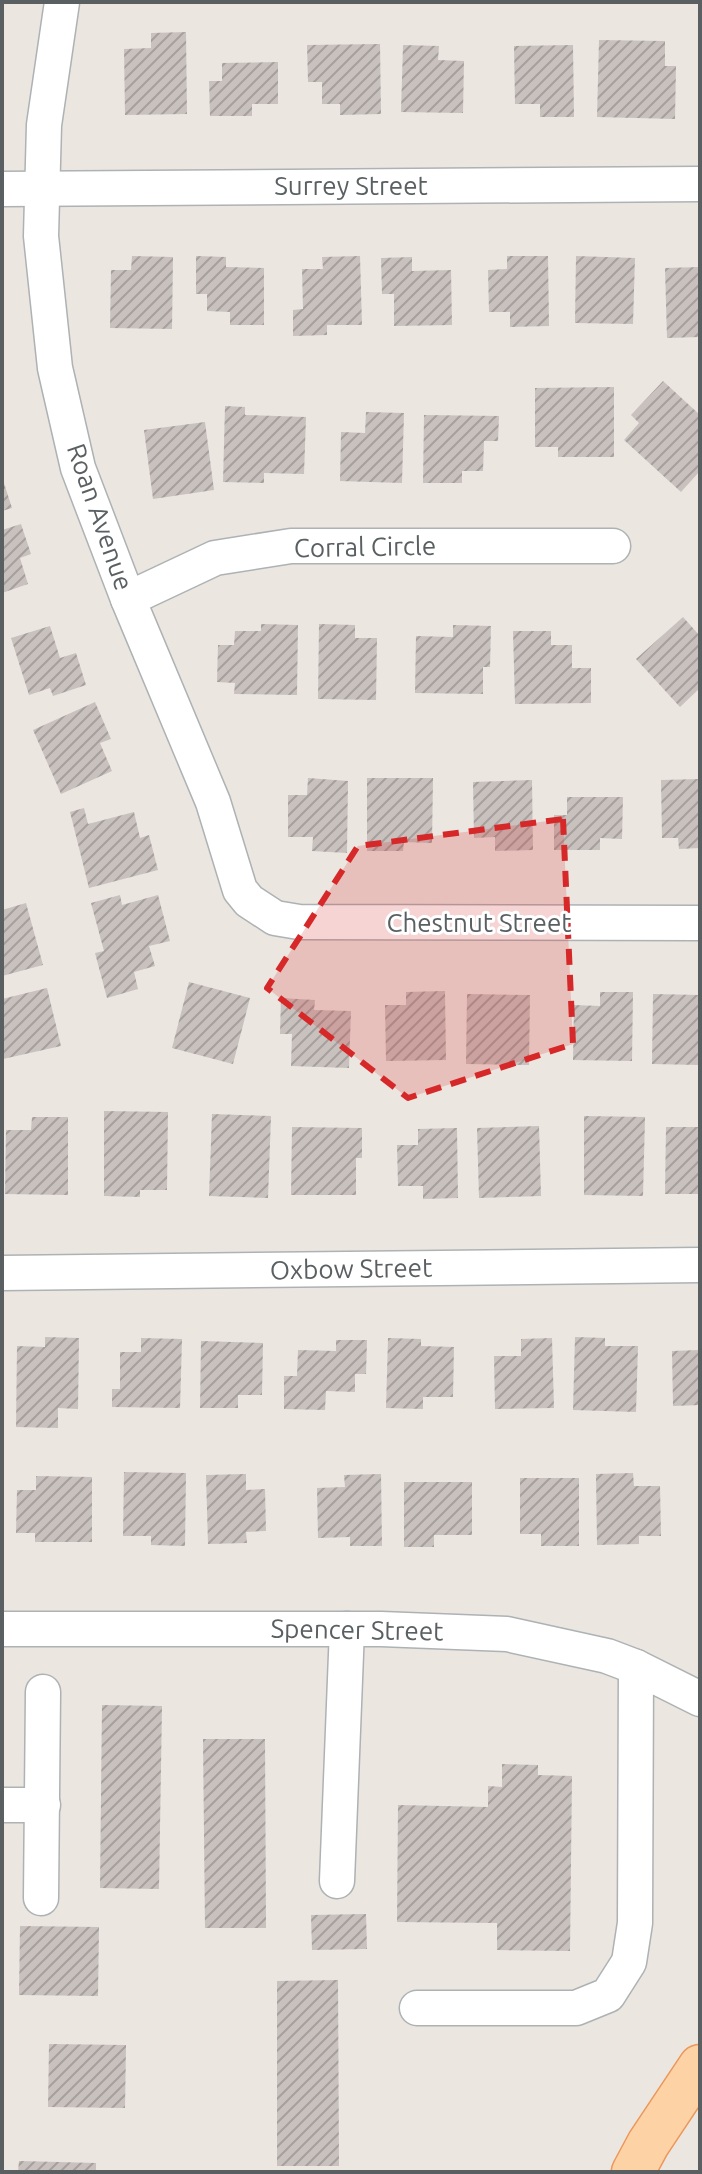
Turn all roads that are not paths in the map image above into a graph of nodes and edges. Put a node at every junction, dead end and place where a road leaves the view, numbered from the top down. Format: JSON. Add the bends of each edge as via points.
{"nodes":[{"id":1,"x":62,"y":2,"type":"edge"},
{"id":2,"x":700,"y":184,"type":"edge"},
{"id":3,"x":41,"y":188,"type":"junction"},
{"id":4,"x":2,"y":189,"type":"edge"},
{"id":5,"x":613,"y":546,"type":"dead end"},
{"id":6,"x":128,"y":599,"type":"junction"},
{"id":7,"x":261,"y":909,"type":"joint"},
{"id":8,"x":700,"y":923,"type":"edge"},
{"id":9,"x":700,"y":1265,"type":"edge"},
{"id":10,"x":2,"y":1273,"type":"edge"},
{"id":11,"x":2,"y":1629,"type":"edge"},
{"id":12,"x":347,"y":1629,"type":"junction"},
{"id":13,"x":636,"y":1667,"type":"junction"},
{"id":14,"x":43,"y":1692,"type":"dead end"},
{"id":15,"x":700,"y":1699,"type":"edge"},
{"id":16,"x":2,"y":1805,"type":"edge"},
{"id":17,"x":43,"y":1805,"type":"junction"},
{"id":18,"x":337,"y":1881,"type":"dead end"},
{"id":19,"x":41,"y":1898,"type":"dead end"},
{"id":20,"x":417,"y":2008,"type":"dead end"},
{"id":21,"x":700,"y":2066,"type":"edge"},
{"id":22,"x":633,"y":2172,"type":"edge"}],
"edges":[{"from":1,"to":3,"type":"street","name":"Roan Avenue","via":[[44,125]]},
{"from":2,"to":3,"type":"street","name":"Surrey Street"},
{"from":3,"to":4,"type":"street","name":"Surrey Street"},
{"from":3,"to":6,"type":"street","name":"Roan Avenue","via":[[55,368],[78,468]]},
{"from":5,"to":6,"type":"street","name":"Corral Circle","via":[[291,546],[215,558]]},
{"from":6,"to":7,"type":"street","name":"Roan Avenue","via":[[213,802],[240,890]]},
{"from":7,"to":8,"type":"street","name":"Chestnut Street","via":[[299,922]]},
{"from":9,"to":10,"type":"street","name":"Oxbow Street"},
{"from":11,"to":12,"type":"street","name":"Spencer Street"},
{"from":12,"to":13,"type":"street","name":"Spencer Street","via":[[507,1634]]},
{"from":12,"to":18,"type":"street"},
{"from":13,"to":15,"type":"street","name":"Spencer Street"},
{"from":13,"to":20,"type":"street","via":[[635,1923],[629,1962],[608,1995],[576,2008]]},
{"from":14,"to":17,"type":"street"},
{"from":16,"to":17,"type":"street"},
{"from":17,"to":19,"type":"street"},
{"from":21,"to":22,"type":"main road"}]}
